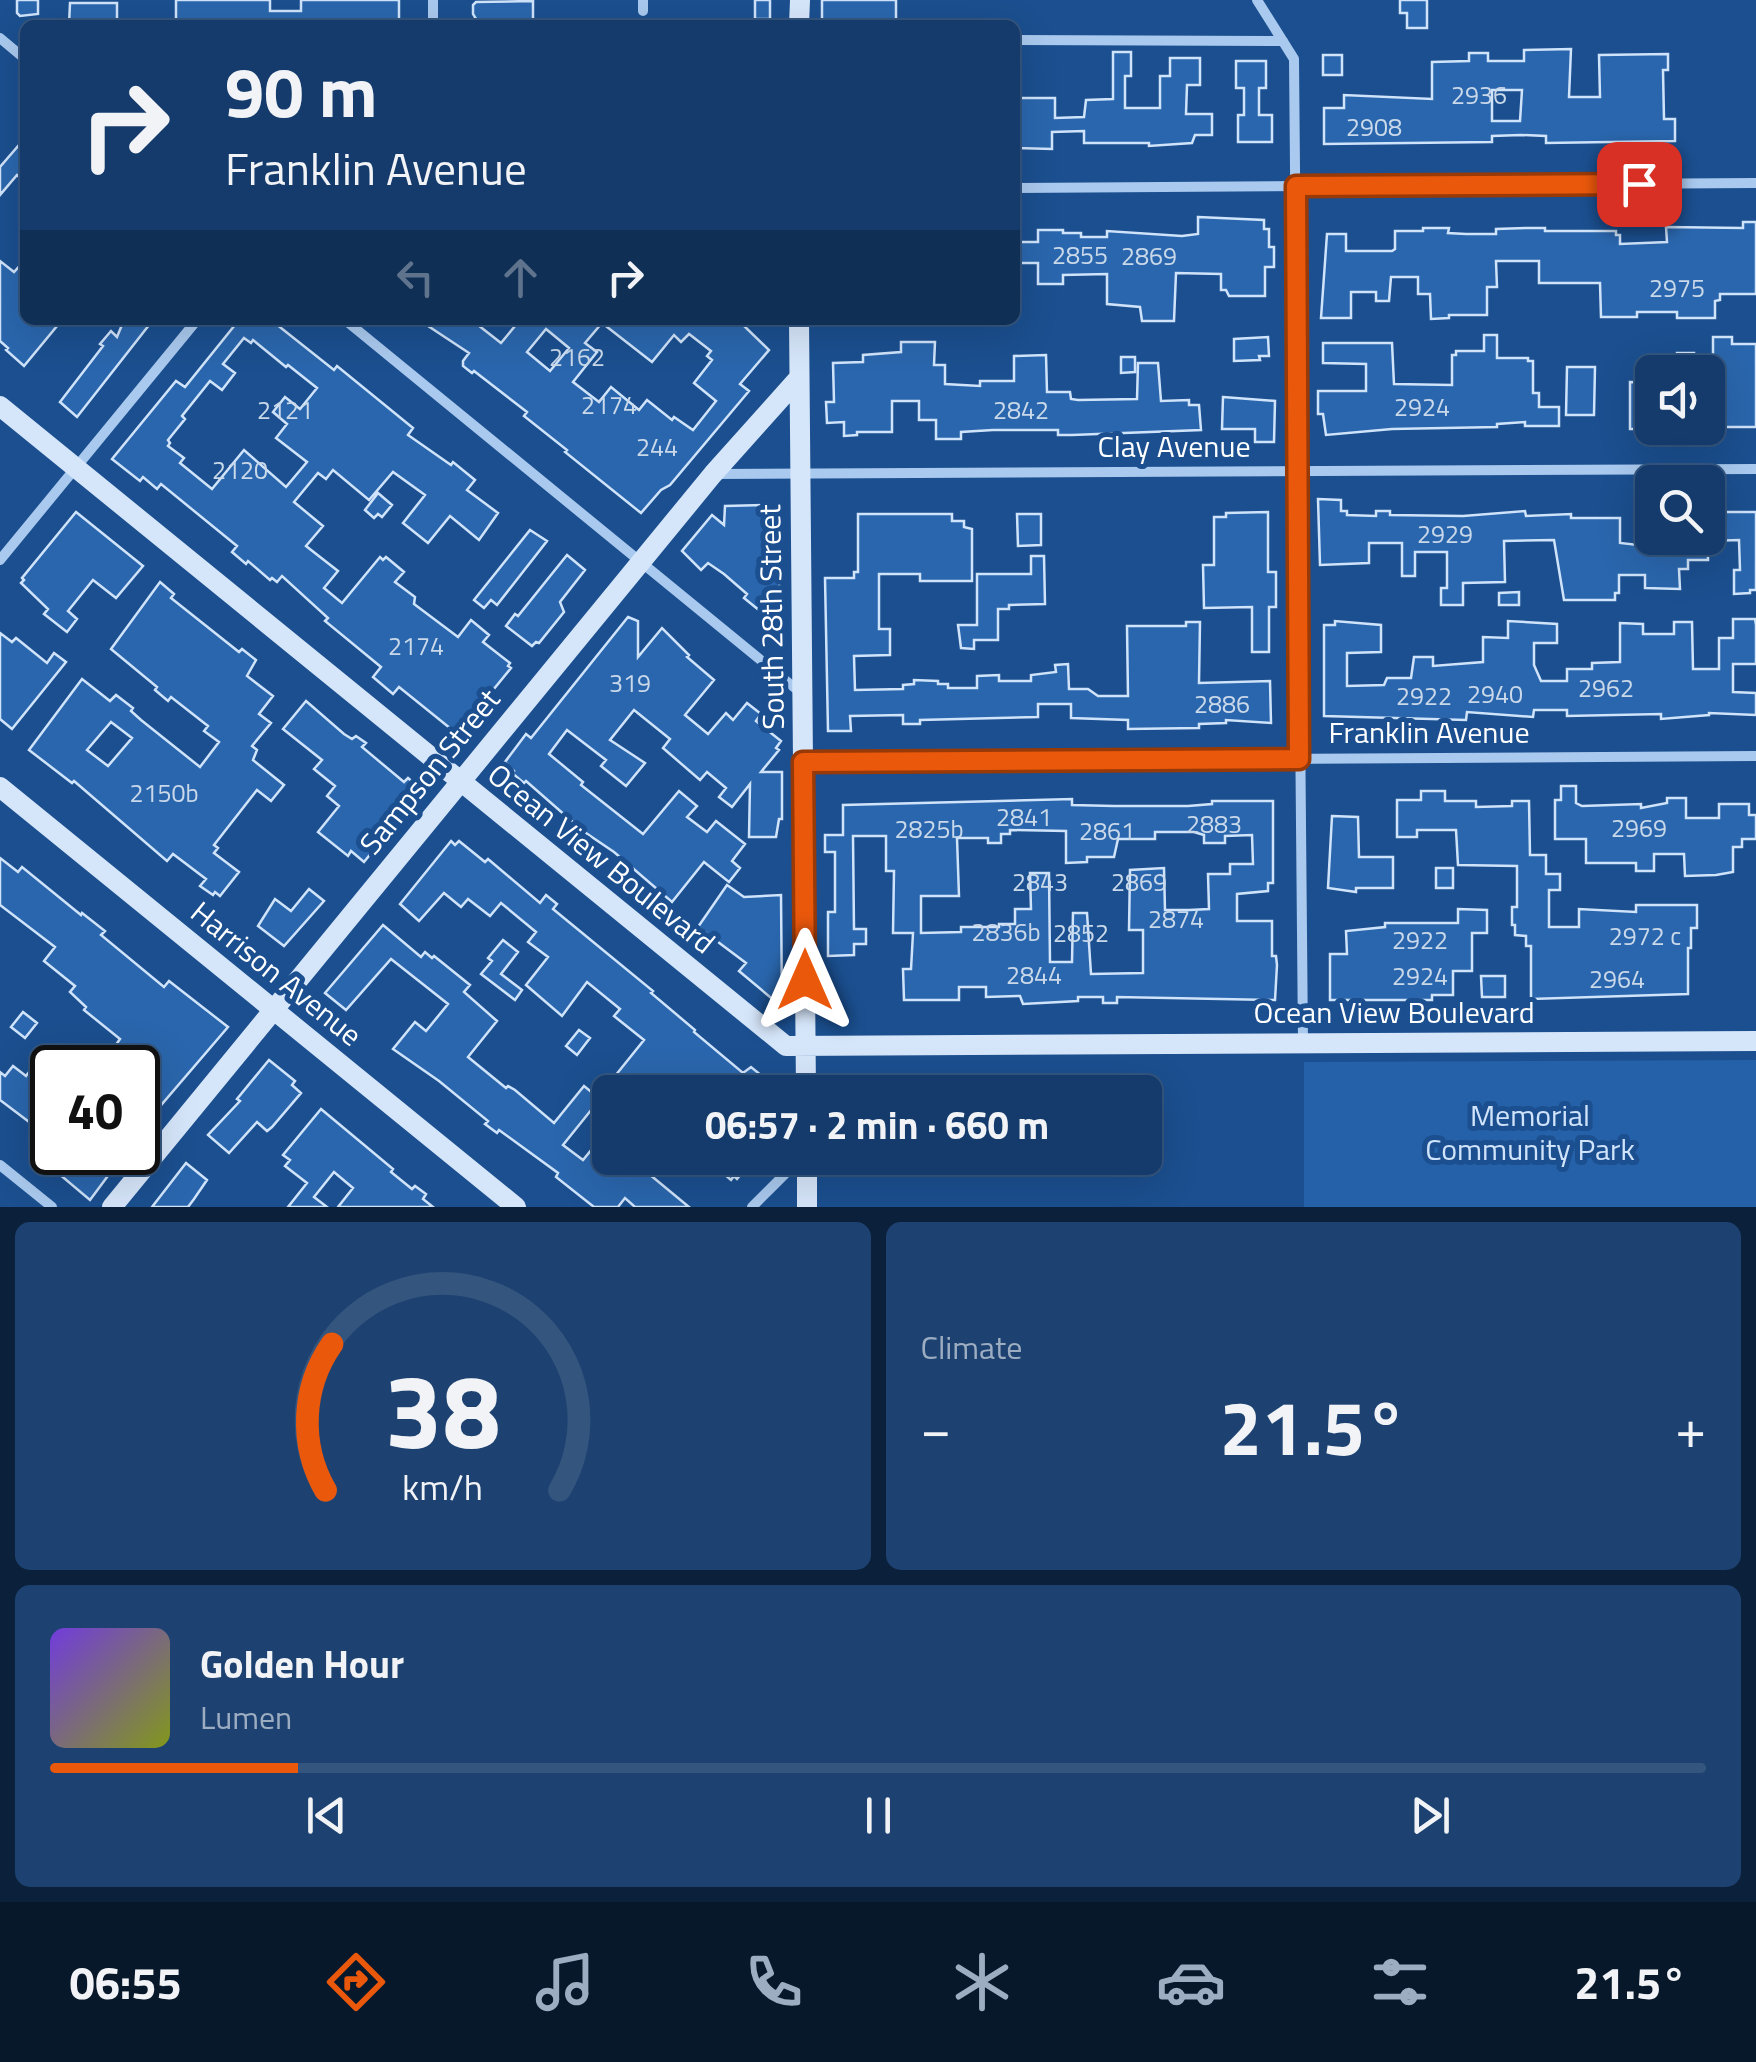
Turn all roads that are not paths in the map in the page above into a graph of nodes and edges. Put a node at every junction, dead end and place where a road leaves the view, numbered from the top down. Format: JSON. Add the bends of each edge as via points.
{"nodes":[{"id":1,"x":1257,"y":0,"type":"edge"},
{"id":2,"x":0,"y":38,"type":"edge"},
{"id":3,"x":1020,"y":40,"type":"edge"},
{"id":4,"x":1283,"y":42,"type":"junction"},
{"id":5,"x":20,"y":55,"type":"edge"},
{"id":6,"x":1756,"y":183,"type":"edge"},
{"id":7,"x":1296,"y":186,"type":"junction"},
{"id":8,"x":1020,"y":188,"type":"edge"},
{"id":9,"x":192,"y":325,"type":"edge"},
{"id":10,"x":350,"y":325,"type":"edge"},
{"id":11,"x":798,"y":325,"type":"edge"},
{"id":12,"x":798,"y":379,"type":"junction"},
{"id":13,"x":0,"y":406,"type":"edge"},
{"id":14,"x":76,"y":468,"type":"junction"},
{"id":15,"x":1756,"y":469,"type":"edge"},
{"id":16,"x":1297,"y":471,"type":"junction"},
{"id":17,"x":713,"y":474,"type":"junction"},
{"id":18,"x":800,"y":474,"type":"junction"},
{"id":19,"x":0,"y":560,"type":"edge"},
{"id":20,"x":641,"y":562,"type":"junction"},
{"id":21,"x":804,"y":695,"type":"junction"},
{"id":22,"x":1756,"y":756,"type":"edge"},
{"id":23,"x":1299,"y":759,"type":"junction"},
{"id":24,"x":803,"y":762,"type":"junction"},
{"id":25,"x":460,"y":783,"type":"junction"},
{"id":26,"x":0,"y":787,"type":"edge"},
{"id":27,"x":273,"y":1010,"type":"junction"},
{"id":28,"x":1756,"y":1041,"type":"edge"},
{"id":29,"x":1304,"y":1043,"type":"junction"},
{"id":30,"x":806,"y":1046,"type":"junction"},
{"id":31,"x":806,"y":1075,"type":"edge"},
{"id":32,"x":0,"y":1165,"type":"edge"},
{"id":33,"x":784,"y":1175,"type":"edge"},
{"id":34,"x":807,"y":1175,"type":"edge"},
{"id":35,"x":52,"y":1207,"type":"edge"},
{"id":36,"x":112,"y":1207,"type":"edge"},
{"id":37,"x":516,"y":1207,"type":"edge"},
{"id":38,"x":752,"y":1207,"type":"edge"},
{"id":39,"x":807,"y":1207,"type":"edge"}],
"edges":[{"from":1,"to":4,"type":"street"},
{"from":2,"to":5,"type":"street"},
{"from":3,"to":4,"type":"street"},
{"from":4,"to":7,"type":"street","via":[[1294,58]]},
{"from":6,"to":7,"type":"street"},
{"from":7,"to":8,"type":"street"},
{"from":7,"to":16,"type":"street"},
{"from":9,"to":14,"type":"street"},
{"from":10,"to":20,"type":"street"},
{"from":11,"to":12,"type":"street","name":"South 28th Street"},
{"from":12,"to":17,"type":"street","name":"Sampson Street"},
{"from":12,"to":18,"type":"street","name":"South 28th Street"},
{"from":13,"to":14,"type":"street","name":"Ocean View Boulevard"},
{"from":14,"to":19,"type":"street"},
{"from":14,"to":25,"type":"street","name":"Ocean View Boulevard"},
{"from":15,"to":16,"type":"street","name":"Clay Avenue"},
{"from":16,"to":18,"type":"street","name":"Clay Avenue"},
{"from":16,"to":23,"type":"street"},
{"from":17,"to":18,"type":"street","name":"Clay Avenue"},
{"from":17,"to":20,"type":"street","name":"Sampson Street"},
{"from":18,"to":21,"type":"street","name":"South 28th Street"},
{"from":20,"to":21,"type":"street"},
{"from":20,"to":25,"type":"street","name":"Sampson Street"},
{"from":21,"to":24,"type":"street","name":"South 28th Street"},
{"from":22,"to":23,"type":"street","name":"Franklin Avenue"},
{"from":23,"to":24,"type":"street","name":"Franklin Avenue"},
{"from":23,"to":29,"type":"street"},
{"from":24,"to":30,"type":"street","name":"South 28th Street"},
{"from":25,"to":27,"type":"street","name":"Sampson Street"},
{"from":25,"to":30,"type":"street","name":"Ocean View Boulevard","via":[[778,1042]]},
{"from":26,"to":27,"type":"street","name":"Harrison Avenue"},
{"from":27,"to":36,"type":"street","name":"Sampson Street"},
{"from":27,"to":37,"type":"street","name":"Harrison Avenue"},
{"from":28,"to":29,"type":"street","name":"Ocean View Boulevard"},
{"from":29,"to":30,"type":"street","name":"Ocean View Boulevard"},
{"from":30,"to":31,"type":"street","name":"South 28th Street"},
{"from":32,"to":35,"type":"street"},
{"from":33,"to":38,"type":"street"},
{"from":34,"to":39,"type":"street"}]}
